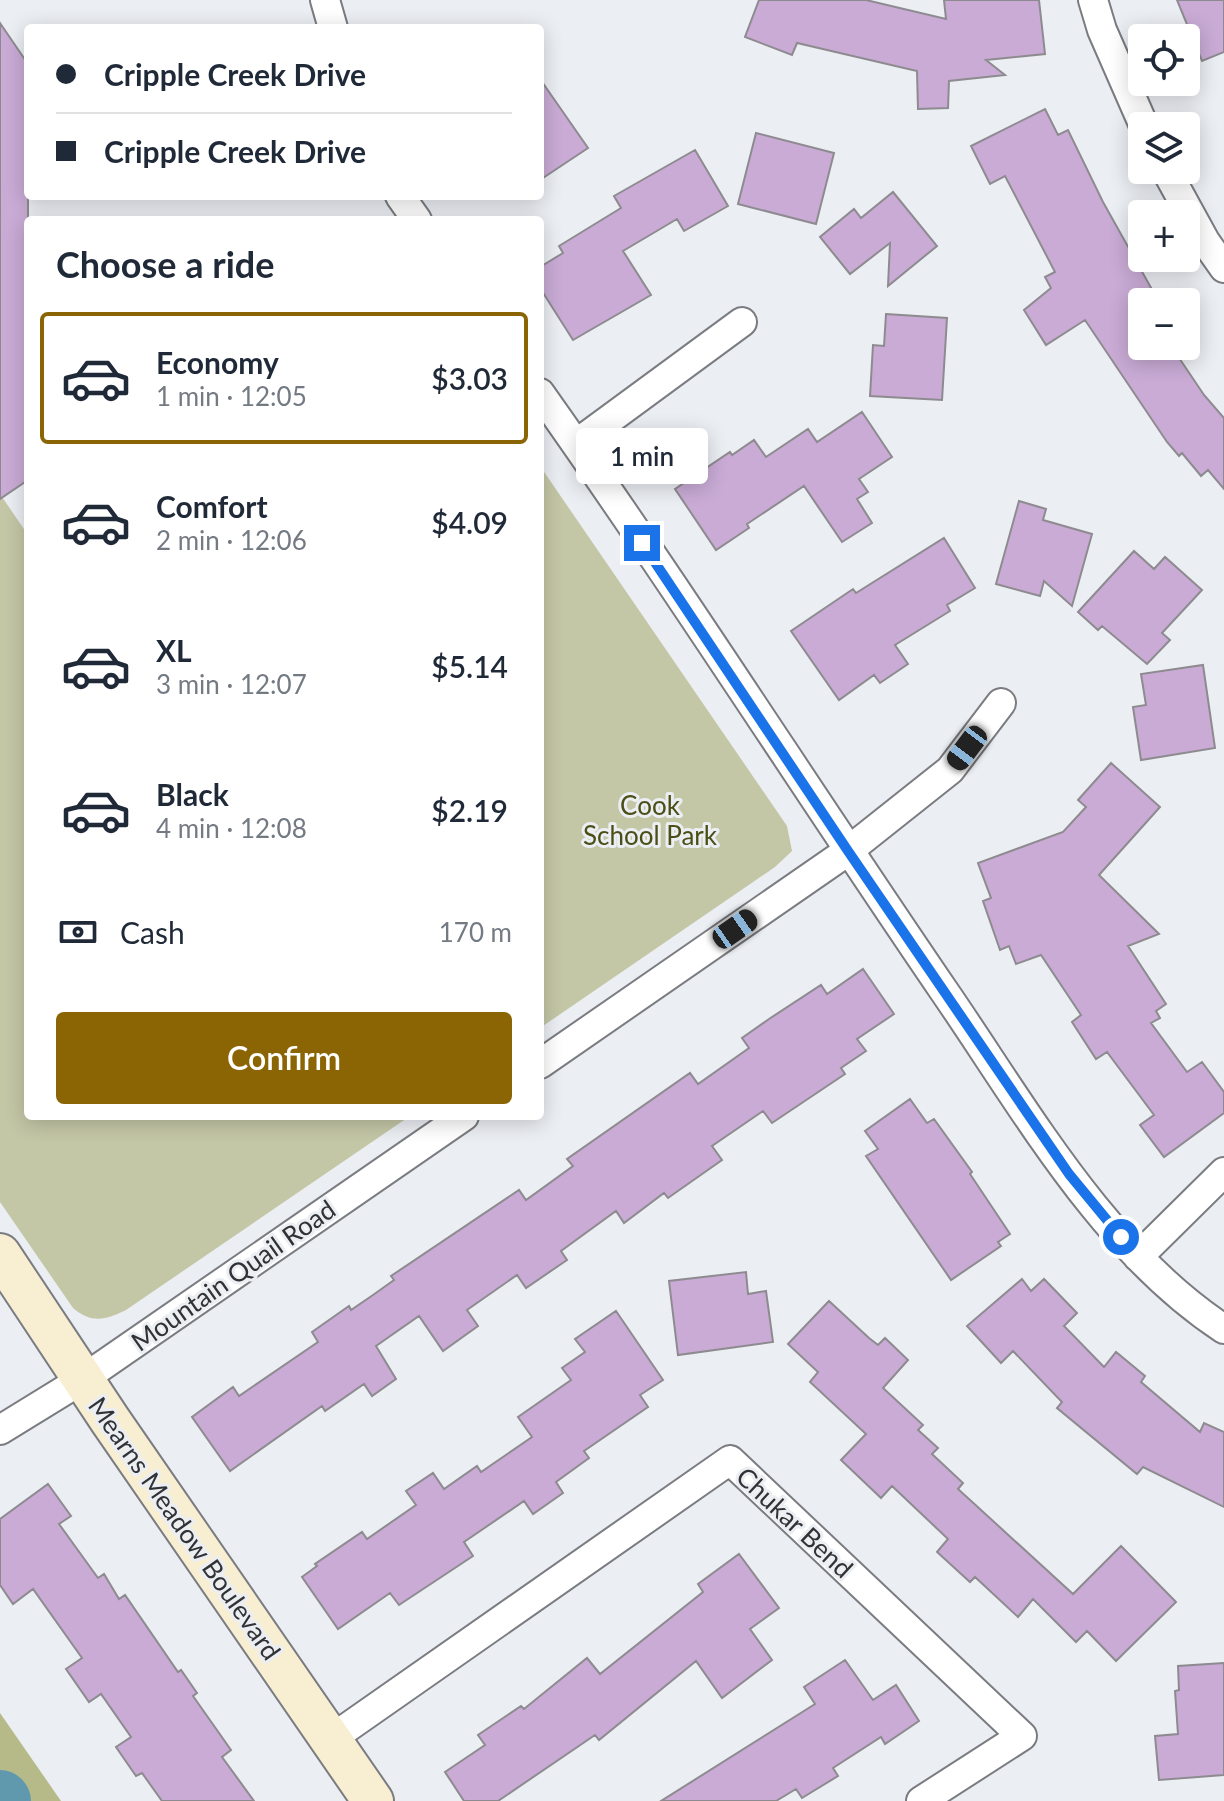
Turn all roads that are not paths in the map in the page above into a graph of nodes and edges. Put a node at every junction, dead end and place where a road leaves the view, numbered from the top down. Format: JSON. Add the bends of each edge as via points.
{"nodes":[{"id":1,"x":325,"y":0,"type":"edge"},
{"id":2,"x":1093,"y":0,"type":"edge"},
{"id":3,"x":332,"y":24,"type":"edge"},
{"id":4,"x":1138,"y":112,"type":"edge"},
{"id":5,"x":1174,"y":184,"type":"edge"},
{"id":6,"x":1224,"y":268,"type":"edge"},
{"id":7,"x":742,"y":322,"type":"dead end"},
{"id":8,"x":544,"y":399,"type":"edge"},
{"id":9,"x":576,"y":444,"type":"junction"},
{"id":10,"x":1001,"y":703,"type":"dead end"},
{"id":11,"x":848,"y":851,"type":"junction"},
{"id":12,"x":544,"y":1061,"type":"edge"},
{"id":13,"x":458,"y":1120,"type":"edge"},
{"id":14,"x":1224,"y":1172,"type":"edge"},
{"id":15,"x":0,"y":1254,"type":"edge"},
{"id":16,"x":1138,"y":1257,"type":"junction"},
{"id":17,"x":1224,"y":1329,"type":"edge"},
{"id":18,"x":83,"y":1379,"type":"junction"},
{"id":19,"x":0,"y":1430,"type":"edge"},
{"id":20,"x":331,"y":1739,"type":"junction"},
{"id":21,"x":373,"y":1801,"type":"edge"},
{"id":22,"x":921,"y":1801,"type":"edge"}],
"edges":[{"from":1,"to":3,"type":"street"},
{"from":2,"to":4,"type":"street"},
{"from":5,"to":6,"type":"street"},
{"from":7,"to":9,"type":"street"},
{"from":8,"to":9,"type":"street"},
{"from":9,"to":11,"type":"street"},
{"from":10,"to":11,"type":"street","via":[[950,770]]},
{"from":11,"to":12,"type":"street"},
{"from":11,"to":16,"type":"street","via":[[1069,1174]]},
{"from":13,"to":18,"type":"street","name":"Mountain Quail Road"},
{"from":14,"to":16,"type":"street"},
{"from":15,"to":18,"type":"street","name":"Mearns Meadow Boulevard"},
{"from":16,"to":17,"type":"street"},
{"from":18,"to":19,"type":"street","name":"Mountain Quail Road"},
{"from":18,"to":20,"type":"street","name":"Mearns Meadow Boulevard"},
{"from":20,"to":21,"type":"street","name":"Mearns Meadow Boulevard"},
{"from":20,"to":22,"type":"street","name":"Chukar Bend","via":[[730,1460],[1022,1736]]}]}
